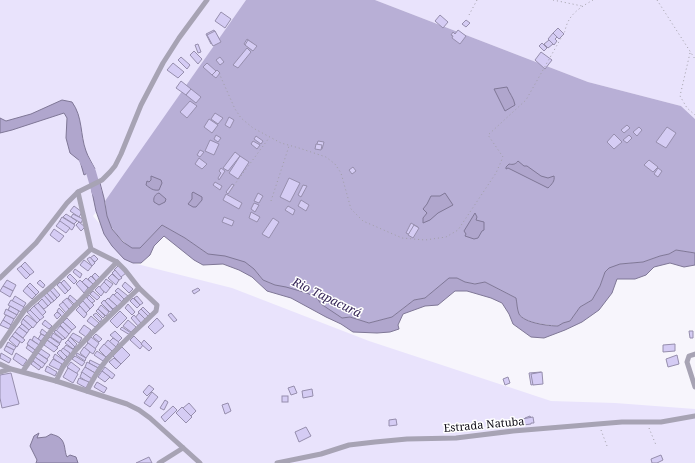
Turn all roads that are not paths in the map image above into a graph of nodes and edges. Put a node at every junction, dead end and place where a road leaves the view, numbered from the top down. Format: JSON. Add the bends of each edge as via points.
{"nodes":[{"id":1,"x":207,"y":0,"type":"edge"},
{"id":2,"x":78,"y":192,"type":"junction"},
{"id":3,"x":91,"y":248,"type":"junction"},
{"id":4,"x":117,"y":262,"type":"junction"},
{"id":5,"x":0,"y":278,"type":"edge"},
{"id":6,"x":139,"y":288,"type":"junction"},
{"id":7,"x":0,"y":346,"type":"edge"},
{"id":8,"x":695,"y":354,"type":"edge"},
{"id":9,"x":0,"y":364,"type":"edge"},
{"id":10,"x":11,"y":369,"type":"junction"},
{"id":11,"x":23,"y":371,"type":"junction"},
{"id":12,"x":0,"y":372,"type":"edge"},
{"id":13,"x":56,"y":381,"type":"junction"},
{"id":14,"x":695,"y":387,"type":"edge"},
{"id":15,"x":87,"y":392,"type":"junction"},
{"id":16,"x":695,"y":416,"type":"edge"},
{"id":17,"x":183,"y":448,"type":"junction"},
{"id":18,"x":159,"y":463,"type":"edge"},
{"id":19,"x":200,"y":463,"type":"edge"},
{"id":20,"x":277,"y":463,"type":"edge"}],
"edges":[{"from":1,"to":2,"type":"street","via":[[163,63],[141,105],[115,166],[98,182]]},
{"from":2,"to":3,"type":"street"},
{"from":2,"to":5,"type":"street","via":[[36,243]]},
{"from":3,"to":4,"type":"street"},
{"from":3,"to":7,"type":"street","via":[[28,307]]},
{"from":4,"to":6,"type":"street"},
{"from":4,"to":11,"type":"street","via":[[51,331]]},
{"from":6,"to":13,"type":"street","via":[[75,351]]},
{"from":6,"to":15,"type":"street","via":[[157,305],[156,312],[104,363]]},
{"from":8,"to":14,"type":"street","via":[[689,356],[687,362]]},
{"from":9,"to":10,"type":"street"},
{"from":10,"to":11,"type":"street"},
{"from":10,"to":12,"type":"street"},
{"from":11,"to":13,"type":"street"},
{"from":13,"to":15,"type":"street"},
{"from":15,"to":17,"type":"street","via":[[139,410]]},
{"from":16,"to":20,"type":"street","name":"Estrada Natuba","via":[[661,422],[622,422],[456,438],[375,442],[349,445]]},
{"from":17,"to":18,"type":"street"},
{"from":17,"to":19,"type":"street"}]}
